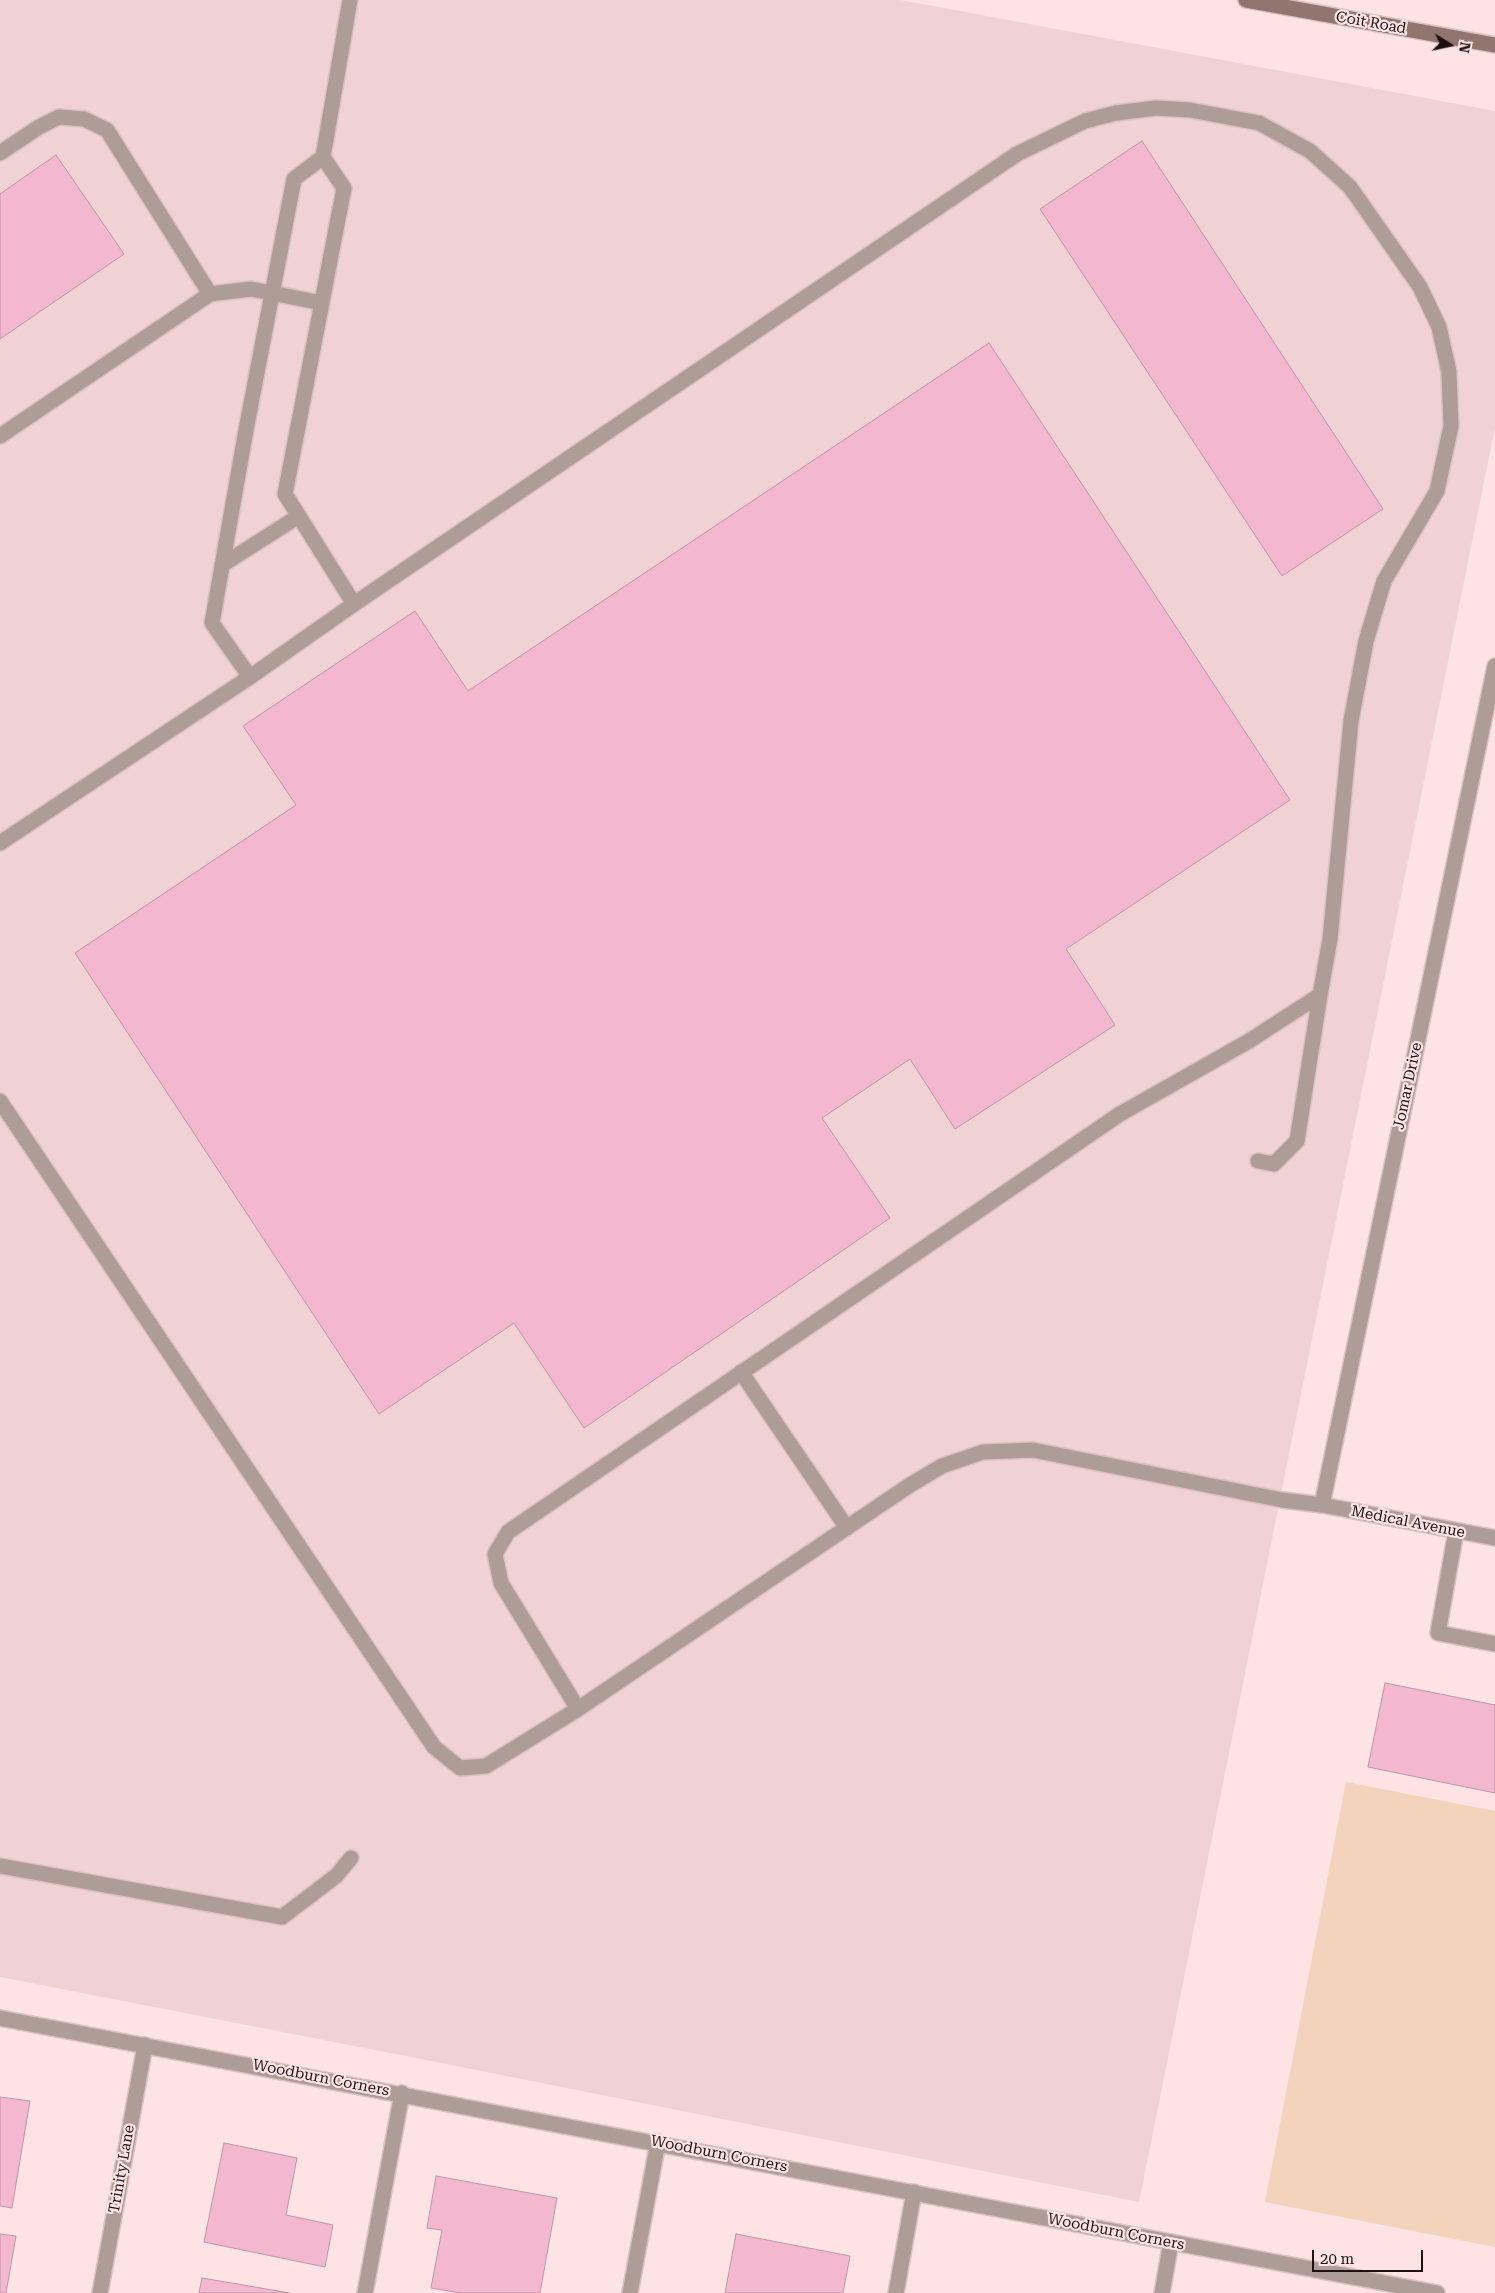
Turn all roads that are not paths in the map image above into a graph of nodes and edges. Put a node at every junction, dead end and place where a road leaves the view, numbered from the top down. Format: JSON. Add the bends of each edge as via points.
{"nodes":[{"id":1,"x":350,"y":0,"type":"edge"},
{"id":2,"x":1246,"y":0,"type":"edge"},
{"id":3,"x":1495,"y":45,"type":"edge"},
{"id":4,"x":0,"y":153,"type":"edge"},
{"id":5,"x":323,"y":156,"type":"junction"},
{"id":6,"x":272,"y":293,"type":"junction"},
{"id":7,"x":210,"y":294,"type":"junction"},
{"id":8,"x":322,"y":303,"type":"junction"},
{"id":9,"x":0,"y":436,"type":"edge"},
{"id":10,"x":298,"y":516,"type":"junction"},
{"id":11,"x":222,"y":565,"type":"junction"},
{"id":12,"x":354,"y":604,"type":"junction"},
{"id":13,"x":1495,"y":666,"type":"edge"},
{"id":14,"x":250,"y":677,"type":"junction"},
{"id":15,"x":0,"y":843,"type":"edge"},
{"id":16,"x":1320,"y":995,"type":"junction"},
{"id":17,"x":0,"y":1101,"type":"edge"},
{"id":18,"x":1258,"y":1161,"type":"dead end"},
{"id":19,"x":741,"y":1372,"type":"junction"},
{"id":20,"x":1322,"y":1505,"type":"junction"},
{"id":21,"x":847,"y":1528,"type":"junction"},
{"id":22,"x":1456,"y":1531,"type":"junction"},
{"id":23,"x":1495,"y":1538,"type":"edge"},
{"id":24,"x":1495,"y":1644,"type":"edge"},
{"id":25,"x":578,"y":1709,"type":"junction"},
{"id":26,"x":351,"y":1858,"type":"dead end"},
{"id":27,"x":0,"y":1866,"type":"edge"},
{"id":28,"x":0,"y":2018,"type":"edge"},
{"id":29,"x":145,"y":2045,"type":"junction"},
{"id":30,"x":402,"y":2093,"type":"junction"},
{"id":31,"x":658,"y":2142,"type":"junction"},
{"id":32,"x":914,"y":2192,"type":"junction"},
{"id":33,"x":1171,"y":2242,"type":"junction"},
{"id":34,"x":100,"y":2293,"type":"edge"},
{"id":35,"x":366,"y":2293,"type":"edge"},
{"id":36,"x":630,"y":2293,"type":"edge"},
{"id":37,"x":896,"y":2293,"type":"edge"},
{"id":38,"x":1162,"y":2293,"type":"edge"},
{"id":39,"x":1433,"y":2293,"type":"edge"}],
"edges":[{"from":1,"to":5,"type":"street"},
{"from":2,"to":3,"type":"main road","name":"Coit Road"},
{"from":4,"to":7,"type":"street","via":[[39,126],[59,117],[84,119],[107,130]]},
{"from":5,"to":6,"type":"street","via":[[294,179]]},
{"from":5,"to":8,"type":"street","via":[[344,188]]},
{"from":6,"to":7,"type":"street","via":[[251,289]]},
{"from":6,"to":8,"type":"street"},
{"from":6,"to":11,"type":"street"},
{"from":7,"to":9,"type":"street"},
{"from":8,"to":10,"type":"street","via":[[285,494]]},
{"from":10,"to":11,"type":"street"},
{"from":10,"to":12,"type":"street"},
{"from":11,"to":14,"type":"street","via":[[212,623]]},
{"from":12,"to":14,"type":"street"},
{"from":12,"to":16,"type":"street","via":[[1017,154],[1085,121],[1116,112],[1156,108],[1190,110],[1259,123],[1310,151],[1350,187],[1420,287],[1439,327],[1449,372],[1451,426],[1437,491],[1384,581],[1366,641],[1351,721],[1330,939]]},
{"from":13,"to":20,"type":"street","name":"Jomar Drive"},
{"from":14,"to":15,"type":"street"},
{"from":16,"to":18,"type":"street","via":[[1297,1141],[1274,1164]]},
{"from":16,"to":19,"type":"street","via":[[1249,1041],[1120,1114]]},
{"from":17,"to":25,"type":"street","name":"Medical Avenue","via":[[434,1746],[460,1768],[486,1766]]},
{"from":19,"to":21,"type":"street"},
{"from":19,"to":25,"type":"street","via":[[508,1532],[495,1554],[501,1583]]},
{"from":20,"to":21,"type":"street","name":"Medical Avenue","via":[[1282,1500],[1033,1450],[983,1452],[942,1466]]},
{"from":20,"to":22,"type":"street","name":"Medical Avenue"},
{"from":21,"to":25,"type":"street","name":"Medical Avenue"},
{"from":22,"to":23,"type":"street","name":"Medical Avenue"},
{"from":22,"to":24,"type":"street","via":[[1438,1633]]},
{"from":26,"to":27,"type":"street","via":[[336,1876],[282,1917]]},
{"from":28,"to":29,"type":"street","name":"Woodburn Corners"},
{"from":29,"to":30,"type":"street","name":"Woodburn Corners"},
{"from":29,"to":34,"type":"street","name":"Trinity Lane"},
{"from":30,"to":31,"type":"street","name":"Woodburn Corners"},
{"from":30,"to":35,"type":"street"},
{"from":31,"to":32,"type":"street","name":"Woodburn Corners"},
{"from":31,"to":36,"type":"street"},
{"from":32,"to":33,"type":"street","name":"Woodburn Corners"},
{"from":32,"to":37,"type":"street"},
{"from":33,"to":38,"type":"street"},
{"from":33,"to":39,"type":"street","name":"Woodburn Corners"}]}
